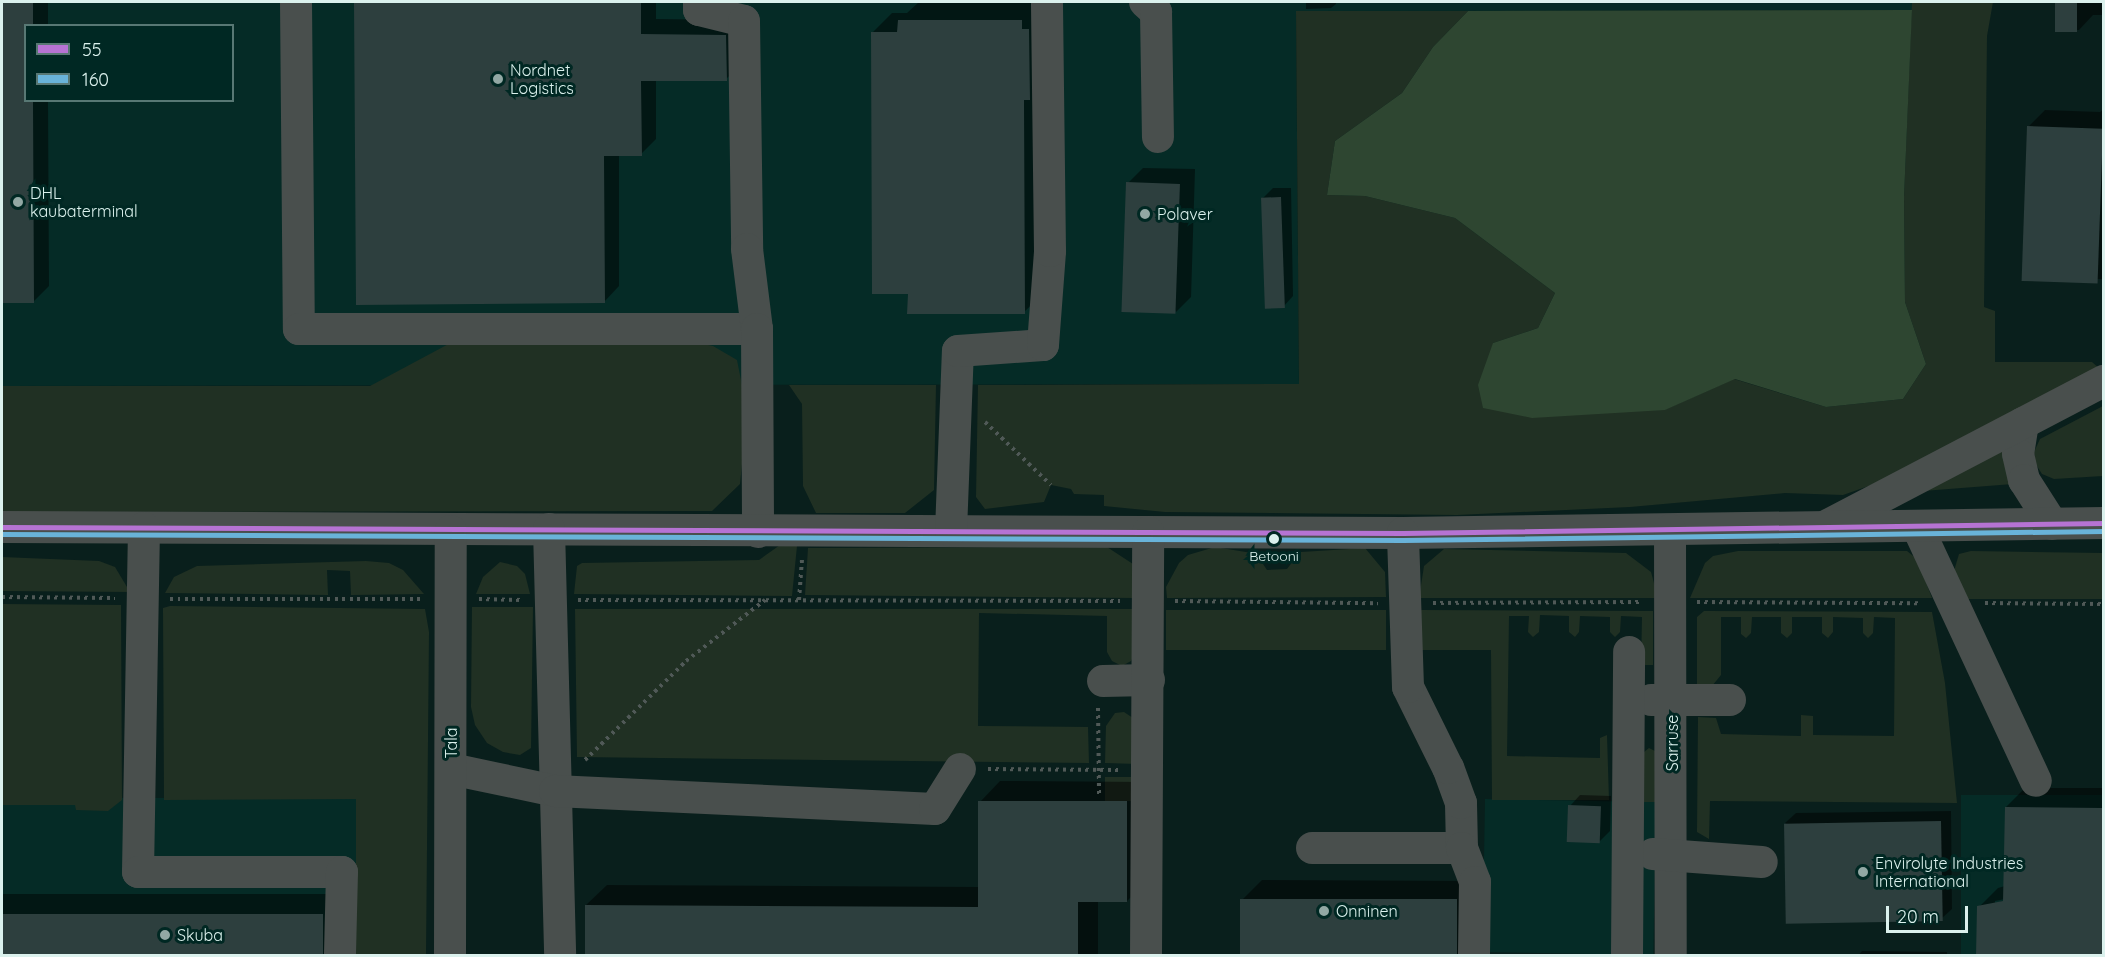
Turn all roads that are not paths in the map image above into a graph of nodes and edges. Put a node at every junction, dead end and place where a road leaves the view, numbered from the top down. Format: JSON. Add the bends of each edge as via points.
{"nodes":[{"id":1,"x":296,"y":2,"type":"edge"},
{"id":2,"x":699,"y":2,"type":"edge"},
{"id":3,"x":1047,"y":2,"type":"edge"},
{"id":4,"x":1145,"y":2,"type":"edge"},
{"id":5,"x":1158,"y":137,"type":"dead end"},
{"id":6,"x":757,"y":329,"type":"junction"},
{"id":7,"x":2103,"y":381,"type":"edge"},
{"id":8,"x":2023,"y":423,"type":"junction"},
{"id":9,"x":2103,"y":523,"type":"edge"},
{"id":10,"x":2052,"y":524,"type":"junction"},
{"id":11,"x":2,"y":526,"type":"edge"},
{"id":12,"x":1917,"y":526,"type":"junction"},
{"id":13,"x":144,"y":528,"type":"junction"},
{"id":14,"x":1822,"y":528,"type":"junction"},
{"id":15,"x":549,"y":530,"type":"junction"},
{"id":16,"x":1670,"y":530,"type":"junction"},
{"id":17,"x":451,"y":531,"type":"junction"},
{"id":18,"x":951,"y":531,"type":"junction"},
{"id":19,"x":758,"y":532,"type":"junction"},
{"id":20,"x":1149,"y":532,"type":"junction"},
{"id":21,"x":1403,"y":533,"type":"junction"},
{"id":22,"x":1629,"y":652,"type":"dead end"},
{"id":23,"x":1149,"y":681,"type":"junction"},
{"id":24,"x":1101,"y":692,"type":"road end"},
{"id":25,"x":1673,"y":698,"type":"junction"},
{"id":26,"x":1730,"y":700,"type":"dead end"},
{"id":27,"x":1629,"y":702,"type":"junction"},
{"id":28,"x":451,"y":769,"type":"junction"},
{"id":29,"x":960,"y":769,"type":"road end"},
{"id":30,"x":2036,"y":780,"type":"dead end"},
{"id":31,"x":555,"y":791,"type":"junction"},
{"id":32,"x":1312,"y":848,"type":"dead end"},
{"id":33,"x":1462,"y":848,"type":"junction"},
{"id":34,"x":1628,"y":854,"type":"junction"},
{"id":35,"x":1671,"y":857,"type":"junction"},
{"id":36,"x":1762,"y":862,"type":"dead end"},
{"id":37,"x":340,"y":956,"type":"edge"},
{"id":38,"x":450,"y":956,"type":"edge"},
{"id":39,"x":560,"y":956,"type":"edge"},
{"id":40,"x":1146,"y":956,"type":"edge"},
{"id":41,"x":1474,"y":956,"type":"edge"},
{"id":42,"x":1627,"y":956,"type":"edge"},
{"id":43,"x":1671,"y":956,"type":"edge"}],
"edges":[{"from":1,"to":6,"type":"street","via":[[299,329]]},
{"from":2,"to":6,"type":"street","via":[[699,10],[744,21],[747,249]]},
{"from":3,"to":18,"type":"street","via":[[1050,251],[1044,345],[958,351]]},
{"from":4,"to":5,"type":"street","via":[[1156,12]]},
{"from":6,"to":19,"type":"street"},
{"from":7,"to":8,"type":"street"},
{"from":8,"to":10,"type":"street","via":[[2018,454],[2024,480]]},
{"from":8,"to":14,"type":"street"},
{"from":9,"to":10,"type":"street"},
{"from":10,"to":12,"type":"street"},
{"from":11,"to":13,"type":"street"},
{"from":12,"to":14,"type":"street"},
{"from":12,"to":30,"type":"street"},
{"from":13,"to":17,"type":"street"},
{"from":13,"to":37,"type":"street","via":[[138,872],[342,872]]},
{"from":14,"to":16,"type":"street"},
{"from":15,"to":17,"type":"street"},
{"from":15,"to":19,"type":"street"},
{"from":15,"to":31,"type":"street"},
{"from":16,"to":21,"type":"street"},
{"from":16,"to":25,"type":"street","name":"Sarruse"},
{"from":17,"to":28,"type":"street","name":"Tala"},
{"from":18,"to":19,"type":"street"},
{"from":18,"to":20,"type":"street"},
{"from":20,"to":21,"type":"street"},
{"from":20,"to":23,"type":"street"},
{"from":21,"to":33,"type":"street","via":[[1408,687],[1461,803]]},
{"from":22,"to":27,"type":"street"},
{"from":23,"to":24,"type":"street"},
{"from":23,"to":40,"type":"street"},
{"from":25,"to":26,"type":"street"},
{"from":25,"to":27,"type":"street"},
{"from":25,"to":35,"type":"street","name":"Sarruse"},
{"from":27,"to":34,"type":"street"},
{"from":28,"to":31,"type":"street"},
{"from":28,"to":38,"type":"street","name":"Tala"},
{"from":29,"to":31,"type":"street","via":[[935,809]]},
{"from":31,"to":39,"type":"street"},
{"from":32,"to":33,"type":"street"},
{"from":33,"to":41,"type":"street","via":[[1475,882]]},
{"from":34,"to":35,"type":"street"},
{"from":34,"to":42,"type":"street"},
{"from":35,"to":36,"type":"street"},
{"from":35,"to":43,"type":"street","name":"Sarruse"}]}
